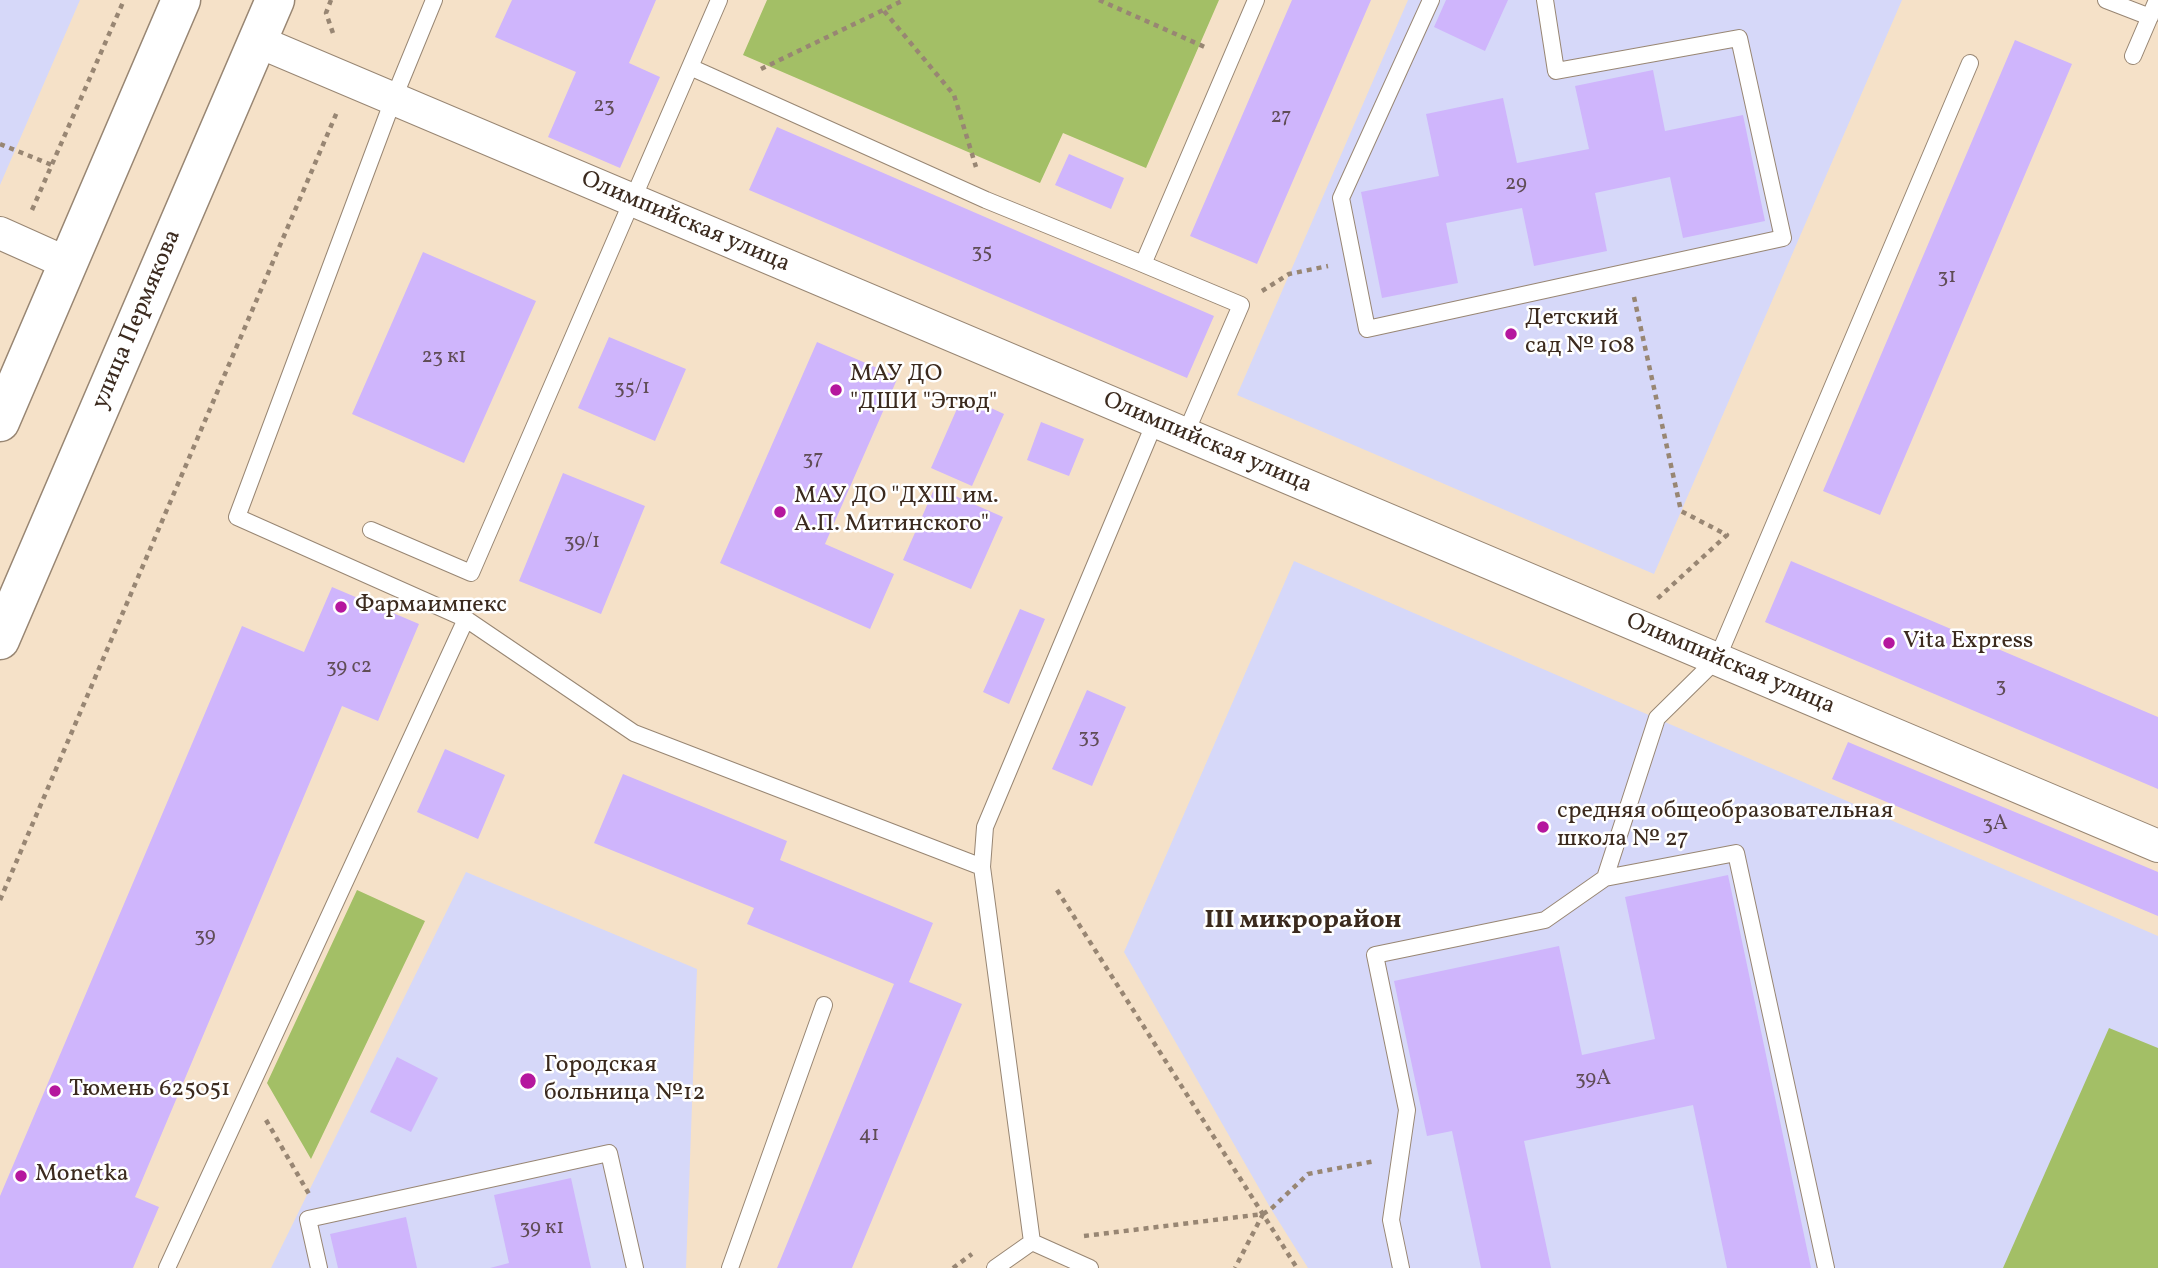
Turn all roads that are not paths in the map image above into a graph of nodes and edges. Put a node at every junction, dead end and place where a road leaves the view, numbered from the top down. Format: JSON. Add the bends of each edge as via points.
{"nodes":[{"id":1,"x":181,"y":0,"type":"edge"},
{"id":2,"x":275,"y":0,"type":"edge"},
{"id":3,"x":434,"y":0,"type":"edge"},
{"id":4,"x":719,"y":0,"type":"edge"},
{"id":5,"x":1256,"y":0,"type":"edge"},
{"id":6,"x":1430,"y":0,"type":"edge"},
{"id":7,"x":1545,"y":0,"type":"edge"},
{"id":8,"x":2106,"y":0,"type":"edge"},
{"id":9,"x":2157,"y":0,"type":"edge"},
{"id":10,"x":2150,"y":17,"type":"junction"},
{"id":11,"x":257,"y":41,"type":"junction"},
{"id":12,"x":2133,"y":56,"type":"dead end"},
{"id":13,"x":1970,"y":63,"type":"dead end"},
{"id":14,"x":690,"y":67,"type":"junction"},
{"id":15,"x":393,"y":100,"type":"junction"},
{"id":16,"x":632,"y":200,"type":"junction"},
{"id":17,"x":9,"y":237,"type":"edge"},
{"id":18,"x":67,"y":262,"type":"junction"},
{"id":19,"x":1143,"y":264,"type":"junction"},
{"id":20,"x":0,"y":422,"type":"edge"},
{"id":21,"x":1155,"y":422,"type":"junction"},
{"id":22,"x":1185,"y":435,"type":"junction"},
{"id":23,"x":371,"y":530,"type":"dead end"},
{"id":24,"x":466,"y":619,"type":"junction"},
{"id":25,"x":0,"y":640,"type":"edge"},
{"id":26,"x":1717,"y":659,"type":"junction"},
{"id":27,"x":2158,"y":846,"type":"edge"},
{"id":28,"x":982,"y":867,"type":"junction"},
{"id":29,"x":1605,"y":878,"type":"junction"},
{"id":30,"x":824,"y":1005,"type":"dead end"},
{"id":31,"x":1031,"y":1242,"type":"junction"},
{"id":32,"x":167,"y":1268,"type":"edge"},
{"id":33,"x":319,"y":1268,"type":"edge"},
{"id":34,"x":635,"y":1268,"type":"edge"},
{"id":35,"x":730,"y":1268,"type":"edge"},
{"id":36,"x":995,"y":1268,"type":"edge"},
{"id":37,"x":1090,"y":1268,"type":"edge"},
{"id":38,"x":1401,"y":1268,"type":"edge"},
{"id":39,"x":1826,"y":1268,"type":"edge"}],
"edges":[{"from":1,"to":18,"type":"main road"},
{"from":2,"to":11,"type":"main road","name":"улица Пермякова"},
{"from":3,"to":15,"type":"lane"},
{"from":4,"to":14,"type":"lane"},
{"from":5,"to":19,"type":"lane"},
{"from":6,"to":7,"type":"lane","via":[[1341,198],[1367,329],[1783,238],[1739,38],[1556,71]]},
{"from":8,"to":10,"type":"lane"},
{"from":9,"to":10,"type":"lane"},
{"from":10,"to":12,"type":"lane"},
{"from":11,"to":15,"type":"street","name":"Олимпийская улица"},
{"from":11,"to":25,"type":"main road","name":"улица Пермякова"},
{"from":13,"to":26,"type":"lane"},
{"from":14,"to":16,"type":"lane"},
{"from":14,"to":19,"type":"lane","via":[[986,200]]},
{"from":15,"to":16,"type":"street","name":"Олимпийская улица"},
{"from":15,"to":24,"type":"lane","via":[[237,517]]},
{"from":16,"to":21,"type":"street","name":"Олимпийская улица"},
{"from":16,"to":23,"type":"lane","via":[[471,573]]},
{"from":17,"to":18,"type":"street"},
{"from":18,"to":20,"type":"main road"},
{"from":19,"to":22,"type":"lane","via":[[1241,305]]},
{"from":21,"to":22,"type":"street","name":"Олимпийская улица"},
{"from":21,"to":28,"type":"lane","via":[[985,827]]},
{"from":22,"to":26,"type":"street","name":"Олимпийская улица"},
{"from":24,"to":28,"type":"lane","via":[[635,733]]},
{"from":24,"to":32,"type":"lane"},
{"from":26,"to":27,"type":"street","name":"Олимпийская улица"},
{"from":26,"to":29,"type":"lane","via":[[1657,718]]},
{"from":28,"to":31,"type":"lane"},
{"from":29,"to":38,"type":"lane","via":[[1545,920],[1375,955],[1407,1110],[1391,1220]]},
{"from":29,"to":39,"type":"lane","via":[[1736,853]]},
{"from":30,"to":35,"type":"lane"},
{"from":31,"to":36,"type":"lane"},
{"from":31,"to":37,"type":"lane"},
{"from":33,"to":34,"type":"lane","via":[[308,1220],[609,1153]]}]}
